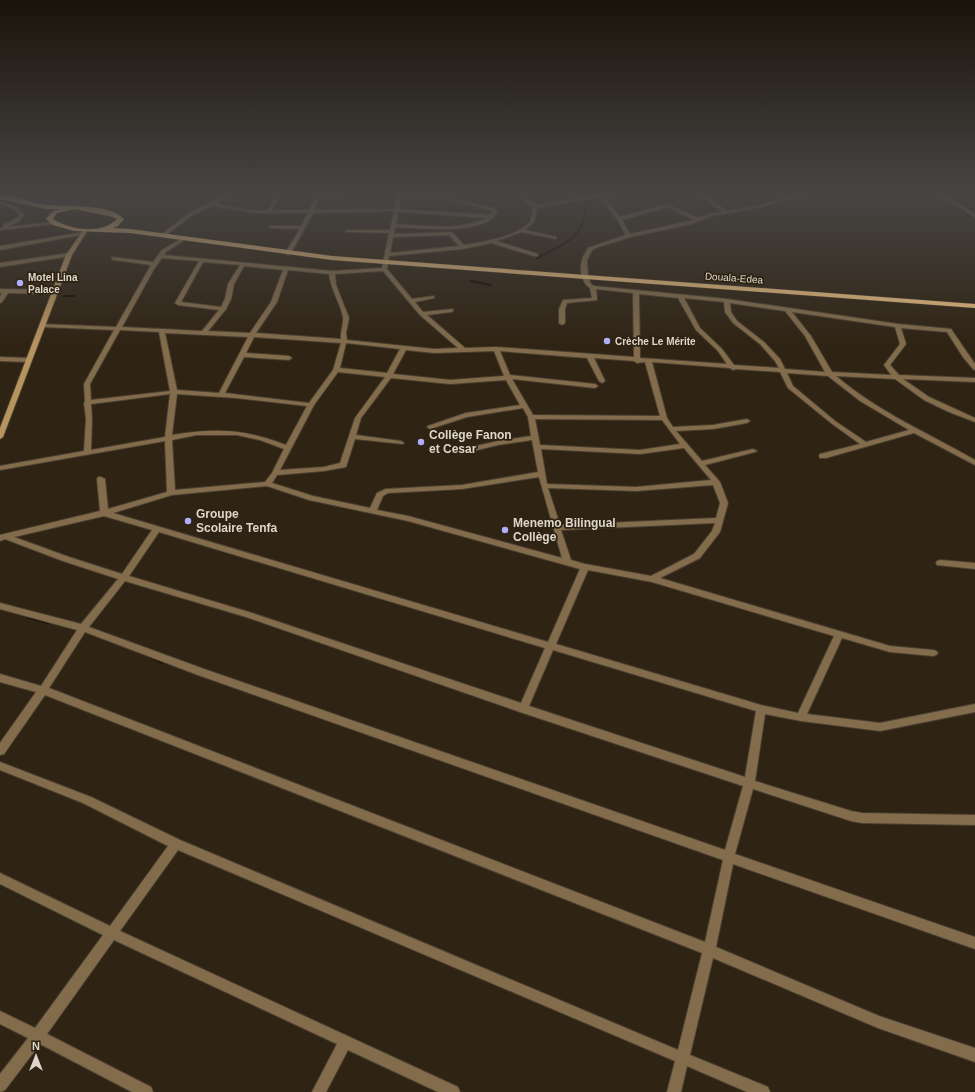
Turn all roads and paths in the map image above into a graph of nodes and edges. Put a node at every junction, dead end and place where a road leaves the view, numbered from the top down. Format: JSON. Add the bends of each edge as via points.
{"nodes":[{"id":1,"x":37,"y":243,"type":"edge"},
{"id":2,"x":77,"y":243,"type":"edge"},
{"id":3,"x":176,"y":243,"type":"edge"},
{"id":4,"x":217,"y":243,"type":"edge"},
{"id":5,"x":294,"y":243,"type":"edge"},
{"id":6,"x":390,"y":243,"type":"edge"},
{"id":7,"x":459,"y":243,"type":"edge"},
{"id":8,"x":482,"y":243,"type":"edge"},
{"id":9,"x":497,"y":243,"type":"edge"},
{"id":10,"x":603,"y":243,"type":"edge"},
{"id":11,"x":463,"y":247,"type":"junction"},
{"id":12,"x":0,"y":248,"type":"edge"},
{"id":13,"x":288,"y":253,"type":"junction"},
{"id":14,"x":387,"y":254,"type":"junction"},
{"id":15,"x":69,"y":255,"type":"junction"},
{"id":16,"x":536,"y":255,"type":"dead end"},
{"id":17,"x":161,"y":256,"type":"junction"},
{"id":18,"x":114,"y":258,"type":"dead end"},
{"id":19,"x":202,"y":260,"type":"junction"},
{"id":20,"x":154,"y":264,"type":"junction"},
{"id":21,"x":243,"y":264,"type":"junction"},
{"id":22,"x":0,"y":265,"type":"edge"},
{"id":23,"x":384,"y":266,"type":"junction"},
{"id":24,"x":286,"y":268,"type":"junction"},
{"id":25,"x":332,"y":273,"type":"junction"},
{"id":26,"x":585,"y":277,"type":"junction"},
{"id":27,"x":593,"y":287,"type":"junction"},
{"id":28,"x":3,"y":291,"type":"edge"},
{"id":29,"x":55,"y":292,"type":"junction"},
{"id":30,"x":636,"y":292,"type":"junction"},
{"id":31,"x":432,"y":297,"type":"dead end"},
{"id":32,"x":680,"y":297,"type":"junction"},
{"id":33,"x":0,"y":301,"type":"edge"},
{"id":34,"x":411,"y":301,"type":"junction"},
{"id":35,"x":727,"y":301,"type":"junction"},
{"id":36,"x":975,"y":306,"type":"edge"},
{"id":37,"x":223,"y":309,"type":"junction"},
{"id":38,"x":451,"y":310,"type":"dead end"},
{"id":39,"x":788,"y":311,"type":"junction"},
{"id":40,"x":422,"y":314,"type":"junction"},
{"id":41,"x":562,"y":323,"type":"dead end"},
{"id":42,"x":43,"y":325,"type":"junction"},
{"id":43,"x":898,"y":326,"type":"junction"},
{"id":44,"x":117,"y":328,"type":"junction"},
{"id":45,"x":162,"y":331,"type":"junction"},
{"id":46,"x":204,"y":332,"type":"junction"},
{"id":47,"x":252,"y":334,"type":"junction"},
{"id":48,"x":344,"y":341,"type":"junction"},
{"id":49,"x":404,"y":347,"type":"junction"},
{"id":50,"x":463,"y":350,"type":"junction"},
{"id":51,"x":496,"y":350,"type":"junction"},
{"id":52,"x":241,"y":355,"type":"junction"},
{"id":53,"x":590,"y":357,"type":"junction"},
{"id":54,"x":289,"y":358,"type":"dead end"},
{"id":55,"x":0,"y":359,"type":"edge"},
{"id":56,"x":28,"y":360,"type":"junction"},
{"id":57,"x":637,"y":361,"type":"junction"},
{"id":58,"x":648,"y":361,"type":"junction"},
{"id":59,"x":733,"y":368,"type":"junction"},
{"id":60,"x":975,"y":368,"type":"edge"},
{"id":61,"x":336,"y":370,"type":"junction"},
{"id":62,"x":784,"y":371,"type":"junction"},
{"id":63,"x":390,"y":374,"type":"junction"},
{"id":64,"x":830,"y":374,"type":"junction"},
{"id":65,"x":895,"y":377,"type":"junction"},
{"id":66,"x":508,"y":378,"type":"junction"},
{"id":67,"x":975,"y":380,"type":"edge"},
{"id":68,"x":602,"y":381,"type":"dead end"},
{"id":69,"x":595,"y":386,"type":"dead end"},
{"id":70,"x":174,"y":392,"type":"junction"},
{"id":71,"x":221,"y":395,"type":"junction"},
{"id":72,"x":88,"y":403,"type":"junction"},
{"id":73,"x":311,"y":405,"type":"junction"},
{"id":74,"x":525,"y":406,"type":"junction"},
{"id":75,"x":531,"y":417,"type":"junction"},
{"id":76,"x":664,"y":418,"type":"junction"},
{"id":77,"x":975,"y":420,"type":"edge"},
{"id":78,"x":747,"y":421,"type":"dead end"},
{"id":79,"x":430,"y":427,"type":"dead end"},
{"id":80,"x":671,"y":429,"type":"junction"},
{"id":81,"x":916,"y":430,"type":"junction"},
{"id":82,"x":0,"y":436,"type":"edge"},
{"id":83,"x":352,"y":437,"type":"junction"},
{"id":84,"x":168,"y":438,"type":"junction"},
{"id":85,"x":535,"y":438,"type":"junction"},
{"id":86,"x":401,"y":444,"type":"dead end"},
{"id":87,"x":865,"y":444,"type":"junction"},
{"id":88,"x":684,"y":446,"type":"junction"},
{"id":89,"x":537,"y":447,"type":"junction"},
{"id":90,"x":288,"y":448,"type":"junction"},
{"id":91,"x":753,"y":451,"type":"dead end"},
{"id":92,"x":87,"y":452,"type":"junction"},
{"id":93,"x":460,"y":452,"type":"dead end"},
{"id":94,"x":823,"y":456,"type":"dead end"},
{"id":95,"x":975,"y":463,"type":"edge"},
{"id":96,"x":700,"y":464,"type":"junction"},
{"id":97,"x":0,"y":468,"type":"edge"},
{"id":98,"x":275,"y":473,"type":"junction"},
{"id":99,"x":542,"y":474,"type":"junction"},
{"id":100,"x":101,"y":479,"type":"dead end"},
{"id":101,"x":716,"y":482,"type":"junction"},
{"id":102,"x":266,"y":484,"type":"junction"},
{"id":103,"x":544,"y":486,"type":"junction"},
{"id":104,"x":171,"y":493,"type":"junction"},
{"id":105,"x":373,"y":511,"type":"junction"},
{"id":106,"x":104,"y":512,"type":"junction"},
{"id":107,"x":719,"y":520,"type":"junction"},
{"id":108,"x":557,"y":528,"type":"junction"},
{"id":109,"x":157,"y":529,"type":"junction"},
{"id":110,"x":3,"y":538,"type":"edge"},
{"id":111,"x":567,"y":562,"type":"junction"},
{"id":112,"x":940,"y":563,"type":"dead end"},
{"id":113,"x":975,"y":566,"type":"edge"},
{"id":114,"x":585,"y":567,"type":"junction"},
{"id":115,"x":123,"y":578,"type":"junction"},
{"id":116,"x":652,"y":579,"type":"junction"},
{"id":117,"x":0,"y":606,"type":"edge"},
{"id":118,"x":83,"y":628,"type":"junction"},
{"id":119,"x":839,"y":634,"type":"junction"},
{"id":120,"x":551,"y":646,"type":"junction"},
{"id":121,"x":933,"y":653,"type":"dead end"},
{"id":122,"x":0,"y":678,"type":"edge"},
{"id":123,"x":43,"y":690,"type":"junction"},
{"id":124,"x":523,"y":708,"type":"junction"},
{"id":125,"x":975,"y":708,"type":"edge"},
{"id":126,"x":761,"y":709,"type":"junction"},
{"id":127,"x":801,"y":717,"type":"junction"},
{"id":128,"x":0,"y":751,"type":"edge"},
{"id":129,"x":0,"y":766,"type":"edge"},
{"id":130,"x":749,"y":783,"type":"junction"},
{"id":131,"x":975,"y":820,"type":"edge"},
{"id":132,"x":176,"y":844,"type":"junction"},
{"id":133,"x":729,"y":857,"type":"junction"},
{"id":134,"x":0,"y":878,"type":"edge"},
{"id":135,"x":112,"y":933,"type":"junction"},
{"id":136,"x":975,"y":943,"type":"edge"},
{"id":137,"x":709,"y":950,"type":"junction"},
{"id":138,"x":0,"y":1017,"type":"edge"},
{"id":139,"x":38,"y":1037,"type":"junction"},
{"id":140,"x":345,"y":1042,"type":"junction"},
{"id":141,"x":975,"y":1055,"type":"edge"},
{"id":142,"x":684,"y":1058,"type":"junction"},
{"id":143,"x":0,"y":1085,"type":"edge"},
{"id":144,"x":146,"y":1092,"type":"edge"},
{"id":145,"x":319,"y":1092,"type":"edge"},
{"id":146,"x":453,"y":1092,"type":"edge"},
{"id":147,"x":674,"y":1092,"type":"edge"},
{"id":148,"x":763,"y":1092,"type":"edge"}],
"edges":[{"from":1,"to":12,"type":"street"},
{"from":2,"to":15,"type":"main road"},
{"from":3,"to":17,"type":"street"},
{"from":4,"to":13,"type":"highway","name":"Douala-Edea"},
{"from":5,"to":13,"type":"street"},
{"from":6,"to":14,"type":"street"},
{"from":7,"to":11,"type":"street"},
{"from":8,"to":11,"type":"street"},
{"from":9,"to":16,"type":"street"},
{"from":10,"to":26,"type":"street","via":[[590,250],[584,261]]},
{"from":11,"to":14,"type":"street"},
{"from":13,"to":23,"type":"highway","name":"Douala-Edea"},
{"from":14,"to":23,"type":"street"},
{"from":15,"to":22,"type":"street"},
{"from":15,"to":29,"type":"main road"},
{"from":17,"to":19,"type":"street"},
{"from":17,"to":20,"type":"street"},
{"from":18,"to":20,"type":"street"},
{"from":19,"to":21,"type":"street"},
{"from":19,"to":37,"type":"street","via":[[178,303]]},
{"from":20,"to":44,"type":"street"},
{"from":21,"to":24,"type":"street"},
{"from":21,"to":37,"type":"street","via":[[231,284]]},
{"from":23,"to":25,"type":"street"},
{"from":23,"to":26,"type":"highway","name":"Douala-Edea"},
{"from":23,"to":34,"type":"street"},
{"from":24,"to":25,"type":"street"},
{"from":24,"to":47,"type":"street","via":[[274,302]]},
{"from":25,"to":48,"type":"street","via":[[332,285],[346,318]]},
{"from":26,"to":27,"type":"street"},
{"from":26,"to":36,"type":"highway","name":"Douala-Edea"},
{"from":27,"to":30,"type":"street"},
{"from":27,"to":41,"type":"street","via":[[595,299],[565,301]]},
{"from":28,"to":29,"type":"street"},
{"from":28,"to":33,"type":"street"},
{"from":29,"to":42,"type":"main road"},
{"from":30,"to":32,"type":"street"},
{"from":30,"to":57,"type":"street"},
{"from":31,"to":34,"type":"street"},
{"from":32,"to":35,"type":"street"},
{"from":32,"to":59,"type":"street","via":[[698,329],[720,350]]},
{"from":34,"to":40,"type":"street"},
{"from":35,"to":39,"type":"street"},
{"from":35,"to":62,"type":"street","via":[[728,312],[735,322],[762,343],[778,360]]},
{"from":37,"to":46,"type":"street"},
{"from":38,"to":40,"type":"street"},
{"from":39,"to":43,"type":"street"},
{"from":39,"to":64,"type":"street"},
{"from":40,"to":50,"type":"street"},
{"from":42,"to":44,"type":"street"},
{"from":42,"to":56,"type":"main road"},
{"from":43,"to":60,"type":"street","via":[[949,330]]},
{"from":43,"to":65,"type":"street","via":[[903,344],[887,365]]},
{"from":44,"to":45,"type":"street"},
{"from":44,"to":72,"type":"street","via":[[87,384]]},
{"from":45,"to":46,"type":"street"},
{"from":45,"to":70,"type":"street"},
{"from":46,"to":47,"type":"street"},
{"from":47,"to":48,"type":"street"},
{"from":47,"to":52,"type":"street"},
{"from":48,"to":49,"type":"street"},
{"from":48,"to":61,"type":"street"},
{"from":49,"to":50,"type":"street","via":[[434,351]]},
{"from":49,"to":63,"type":"street"},
{"from":50,"to":51,"type":"street"},
{"from":51,"to":53,"type":"street"},
{"from":51,"to":66,"type":"street"},
{"from":52,"to":54,"type":"street"},
{"from":52,"to":71,"type":"street"},
{"from":53,"to":57,"type":"street"},
{"from":53,"to":68,"type":"street"},
{"from":55,"to":56,"type":"street"},
{"from":56,"to":82,"type":"main road"},
{"from":57,"to":58,"type":"street"},
{"from":58,"to":59,"type":"street"},
{"from":58,"to":76,"type":"street"},
{"from":59,"to":62,"type":"street"},
{"from":61,"to":63,"type":"street"},
{"from":61,"to":73,"type":"street"},
{"from":62,"to":64,"type":"street"},
{"from":62,"to":87,"type":"street","via":[[794,391]]},
{"from":63,"to":66,"type":"street","via":[[450,382]]},
{"from":63,"to":83,"type":"street","via":[[362,411]]},
{"from":64,"to":65,"type":"street"},
{"from":64,"to":81,"type":"street","via":[[851,392]]},
{"from":65,"to":67,"type":"street"},
{"from":65,"to":77,"type":"street","via":[[910,389]]},
{"from":66,"to":69,"type":"street"},
{"from":66,"to":74,"type":"street"},
{"from":70,"to":71,"type":"street"},
{"from":70,"to":72,"type":"street"},
{"from":70,"to":84,"type":"street"},
{"from":71,"to":73,"type":"street"},
{"from":72,"to":92,"type":"street"},
{"from":73,"to":90,"type":"street"},
{"from":74,"to":75,"type":"street"},
{"from":74,"to":79,"type":"street","via":[[466,416]]},
{"from":75,"to":76,"type":"street"},
{"from":75,"to":85,"type":"street"},
{"from":76,"to":80,"type":"street"},
{"from":78,"to":80,"type":"street"},
{"from":80,"to":88,"type":"street"},
{"from":81,"to":87,"type":"street"},
{"from":81,"to":95,"type":"street"},
{"from":83,"to":86,"type":"street"},
{"from":83,"to":98,"type":"street","via":[[343,465]]},
{"from":84,"to":90,"type":"street","via":[[196,433],[231,432],[262,438]]},
{"from":84,"to":92,"type":"street"},
{"from":84,"to":104,"type":"street"},
{"from":85,"to":89,"type":"street"},
{"from":85,"to":93,"type":"street"},
{"from":87,"to":94,"type":"street"},
{"from":88,"to":89,"type":"street","via":[[640,452]]},
{"from":88,"to":96,"type":"street"},
{"from":89,"to":99,"type":"street"},
{"from":90,"to":98,"type":"street"},
{"from":91,"to":96,"type":"street"},
{"from":92,"to":97,"type":"street"},
{"from":96,"to":101,"type":"street"},
{"from":98,"to":102,"type":"street"},
{"from":99,"to":103,"type":"street"},
{"from":99,"to":105,"type":"street","via":[[462,487],[386,491],[380,495]]},
{"from":100,"to":106,"type":"street"},
{"from":101,"to":103,"type":"street","via":[[636,489]]},
{"from":101,"to":107,"type":"street","via":[[724,503]]},
{"from":102,"to":104,"type":"street"},
{"from":102,"to":105,"type":"street","via":[[312,498]]},
{"from":103,"to":108,"type":"street"},
{"from":104,"to":106,"type":"street"},
{"from":105,"to":111,"type":"street"},
{"from":106,"to":109,"type":"street"},
{"from":106,"to":110,"type":"street"},
{"from":107,"to":108,"type":"street"},
{"from":107,"to":116,"type":"street","via":[[716,532],[697,556]]},
{"from":108,"to":111,"type":"street"},
{"from":109,"to":115,"type":"street"},
{"from":109,"to":120,"type":"street"},
{"from":110,"to":115,"type":"street"},
{"from":111,"to":114,"type":"street"},
{"from":112,"to":113,"type":"street"},
{"from":114,"to":116,"type":"street"},
{"from":114,"to":120,"type":"street"},
{"from":115,"to":118,"type":"street"},
{"from":115,"to":124,"type":"street","via":[[227,608]]},
{"from":116,"to":119,"type":"street"},
{"from":117,"to":118,"type":"street"},
{"from":118,"to":123,"type":"street"},
{"from":118,"to":133,"type":"street","via":[[209,675]]},
{"from":119,"to":121,"type":"street","via":[[890,649]]},
{"from":119,"to":127,"type":"street"},
{"from":120,"to":124,"type":"street"},
{"from":120,"to":126,"type":"street"},
{"from":122,"to":123,"type":"street"},
{"from":123,"to":128,"type":"street"},
{"from":123,"to":137,"type":"street"},
{"from":124,"to":130,"type":"street"},
{"from":125,"to":127,"type":"street","via":[[880,727]]},
{"from":126,"to":127,"type":"street"},
{"from":126,"to":130,"type":"street"},
{"from":129,"to":132,"type":"street","via":[[87,800]]},
{"from":130,"to":131,"type":"street","via":[[862,818]]},
{"from":130,"to":133,"type":"street"},
{"from":132,"to":135,"type":"street"},
{"from":132,"to":142,"type":"street"},
{"from":133,"to":136,"type":"street"},
{"from":133,"to":137,"type":"street"},
{"from":134,"to":135,"type":"street"},
{"from":135,"to":139,"type":"street"},
{"from":135,"to":140,"type":"street"},
{"from":137,"to":141,"type":"street","via":[[878,1022]]},
{"from":137,"to":142,"type":"street"},
{"from":138,"to":139,"type":"street"},
{"from":139,"to":143,"type":"street"},
{"from":139,"to":144,"type":"street"},
{"from":140,"to":145,"type":"street"},
{"from":140,"to":146,"type":"street"},
{"from":142,"to":147,"type":"street"},
{"from":142,"to":148,"type":"street"}]}
